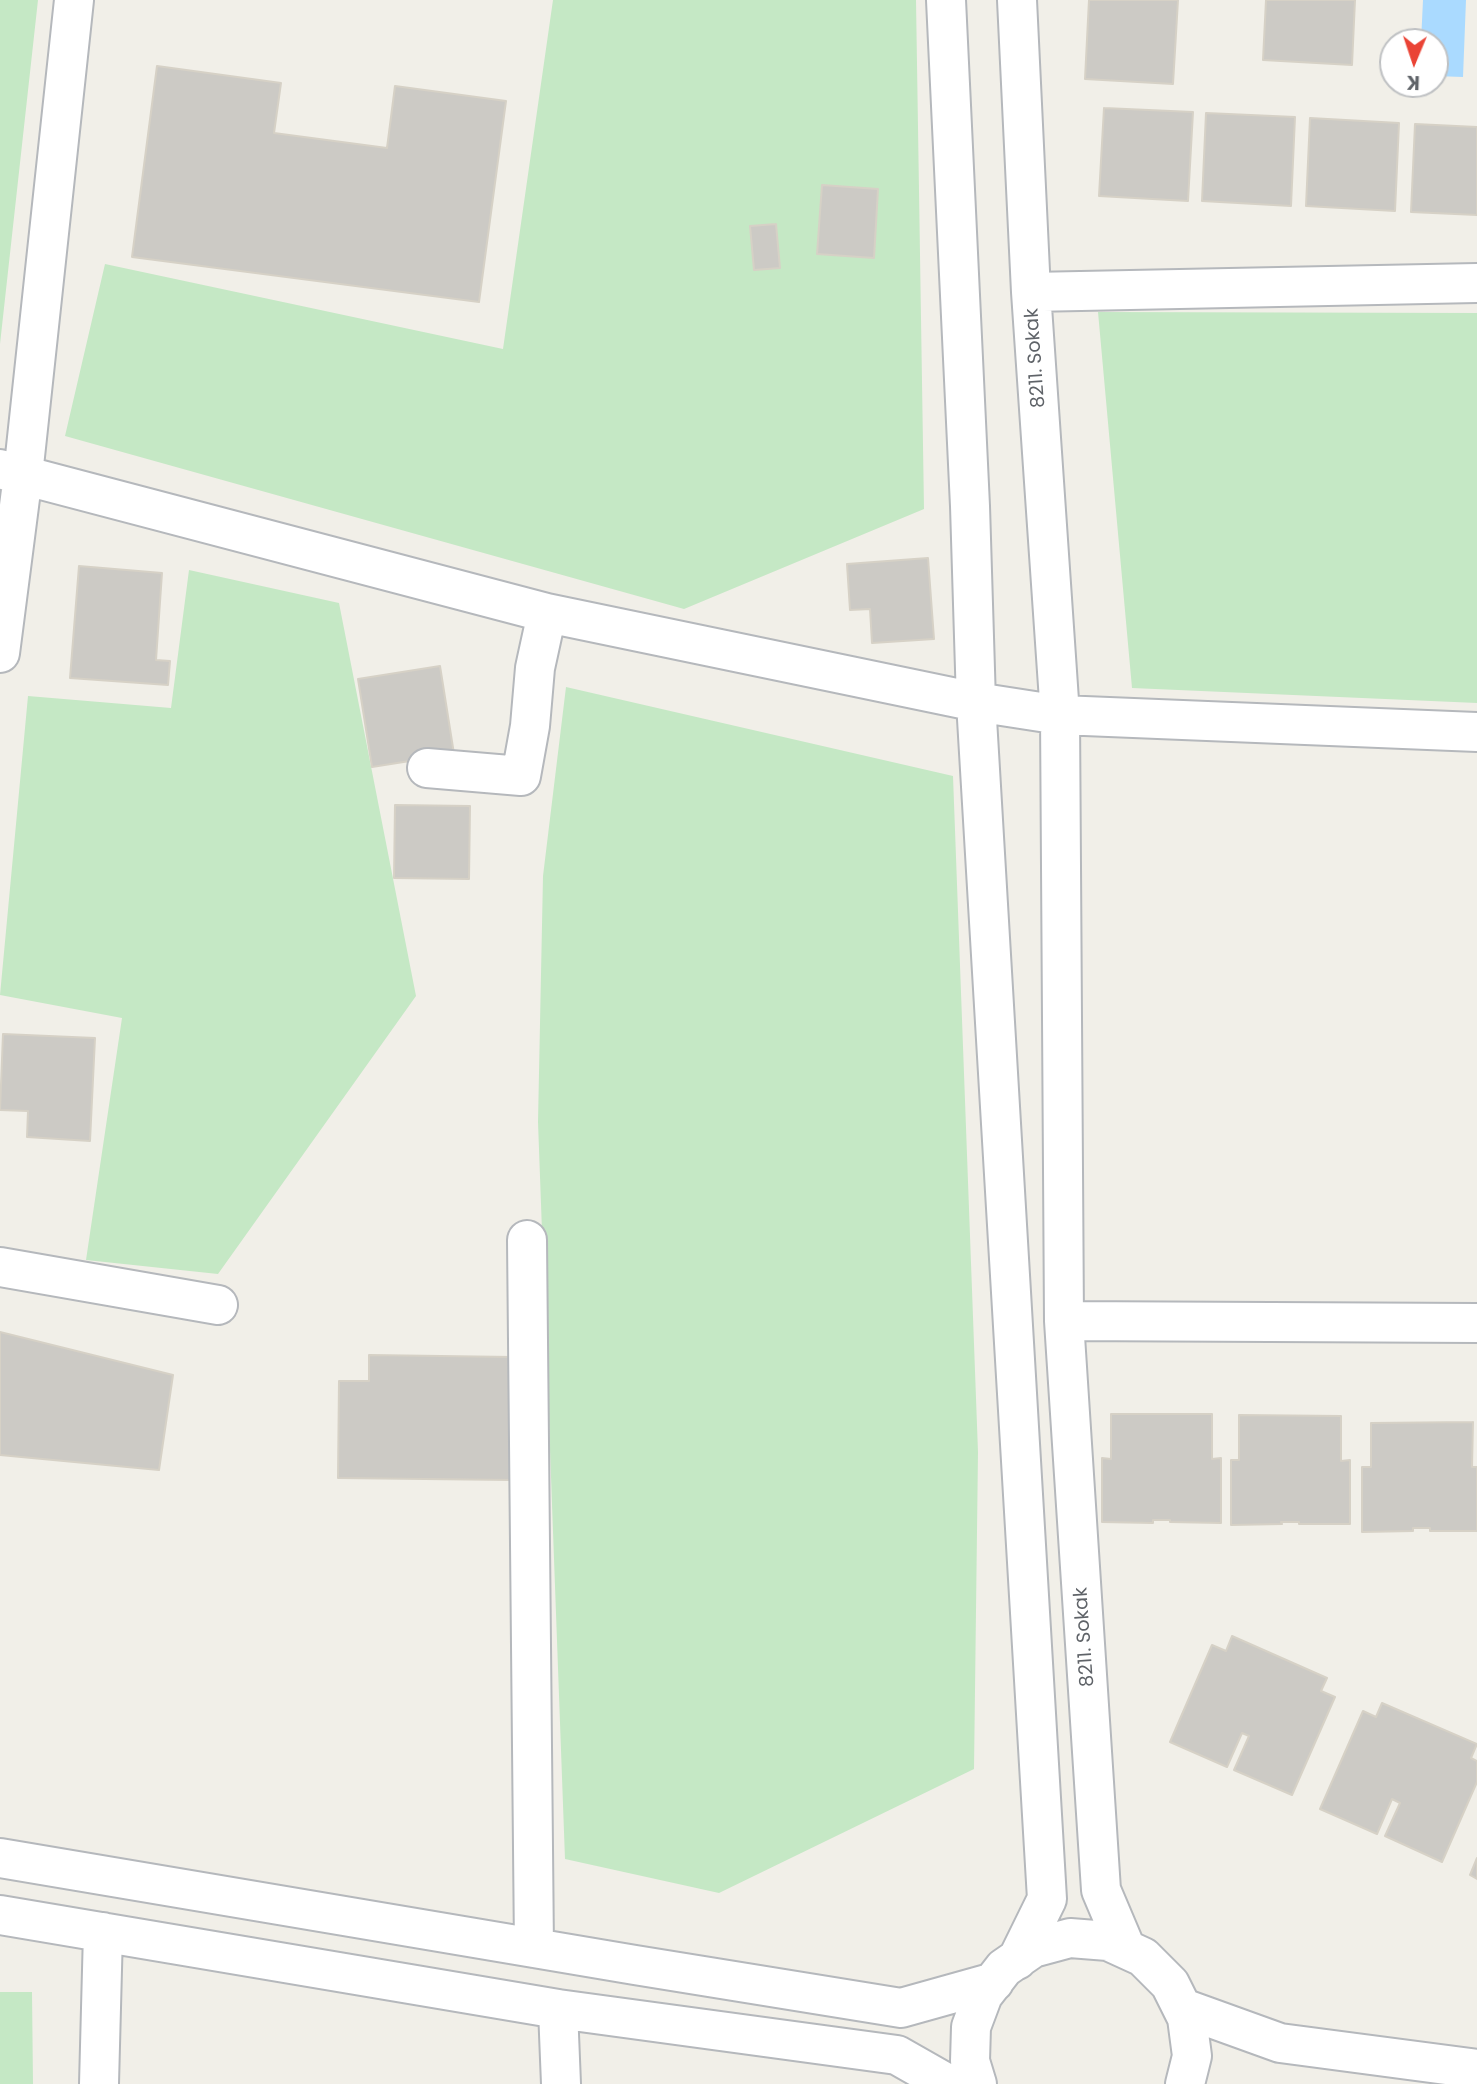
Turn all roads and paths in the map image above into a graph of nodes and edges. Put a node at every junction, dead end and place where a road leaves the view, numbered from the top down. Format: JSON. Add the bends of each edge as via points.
{"nodes":[{"id":1,"x":74,"y":0,"type":"edge"},
{"id":2,"x":946,"y":0,"type":"edge"},
{"id":3,"x":1017,"y":0,"type":"edge"},
{"id":4,"x":1477,"y":283,"type":"edge"},
{"id":5,"x":1031,"y":292,"type":"junction"},
{"id":6,"x":12,"y":472,"type":"edge"},
{"id":7,"x":547,"y":612,"type":"junction"},
{"id":8,"x":0,"y":653,"type":"edge"},
{"id":9,"x":976,"y":702,"type":"junction"},
{"id":10,"x":1060,"y":715,"type":"junction"},
{"id":11,"x":1477,"y":732,"type":"edge"},
{"id":12,"x":427,"y":768,"type":"dead end"},
{"id":13,"x":527,"y":1240,"type":"dead end"},
{"id":14,"x":0,"y":1267,"type":"edge"},
{"id":15,"x":218,"y":1305,"type":"dead end"},
{"id":16,"x":1064,"y":1321,"type":"junction"},
{"id":17,"x":1477,"y":1323,"type":"edge"},
{"id":18,"x":0,"y":1858,"type":"edge"},
{"id":19,"x":0,"y":1915,"type":"edge"},
{"id":20,"x":103,"y":1932,"type":"junction"},
{"id":21,"x":534,"y":1948,"type":"junction"},
{"id":22,"x":1126,"y":1949,"type":"junction"},
{"id":23,"x":1005,"y":1971,"type":"junction"},
{"id":24,"x":1183,"y":2008,"type":"junction"},
{"id":25,"x":558,"y":2009,"type":"junction"},
{"id":26,"x":1477,"y":2070,"type":"edge"},
{"id":27,"x":99,"y":2084,"type":"edge"},
{"id":28,"x":561,"y":2084,"type":"edge"},
{"id":29,"x":948,"y":2084,"type":"edge"},
{"id":30,"x":977,"y":2084,"type":"edge"},
{"id":31,"x":1185,"y":2084,"type":"edge"}],
"edges":[{"from":1,"to":6,"type":"street"},
{"from":2,"to":9,"type":"street"},
{"from":3,"to":5,"type":"street","name":"8211. Sokak"},
{"from":4,"to":5,"type":"street"},
{"from":5,"to":10,"type":"street","name":"8211. Sokak"},
{"from":6,"to":7,"type":"street"},
{"from":6,"to":8,"type":"street"},
{"from":7,"to":9,"type":"street"},
{"from":7,"to":12,"type":"street","via":[[521,776]]},
{"from":9,"to":10,"type":"street"},
{"from":9,"to":23,"type":"street","via":[[1047,1899]]},
{"from":10,"to":11,"type":"street"},
{"from":10,"to":16,"type":"street","name":"8211. Sokak"},
{"from":13,"to":21,"type":"street"},
{"from":14,"to":15,"type":"street"},
{"from":16,"to":17,"type":"street"},
{"from":16,"to":22,"type":"street","name":"8211. Sokak","via":[[1101,1890]]},
{"from":18,"to":21,"type":"street"},
{"from":19,"to":20,"type":"street"},
{"from":20,"to":25,"type":"street"},
{"from":20,"to":27,"type":"street"},
{"from":21,"to":23,"type":"street","via":[[901,2008]]},
{"from":22,"to":23,"type":"street","via":[[1108,1941],[1070,1938],[1033,1948]]},
{"from":22,"to":24,"type":"street","via":[[1143,1957],[1171,1983]]},
{"from":23,"to":30,"type":"street","via":[[983,1995],[971,2027],[970,2062]]},
{"from":24,"to":26,"type":"street","via":[[1280,2043]]},
{"from":24,"to":31,"type":"street","via":[[1192,2056]]},
{"from":25,"to":28,"type":"street"},
{"from":25,"to":29,"type":"street","via":[[897,2054]]}]}
